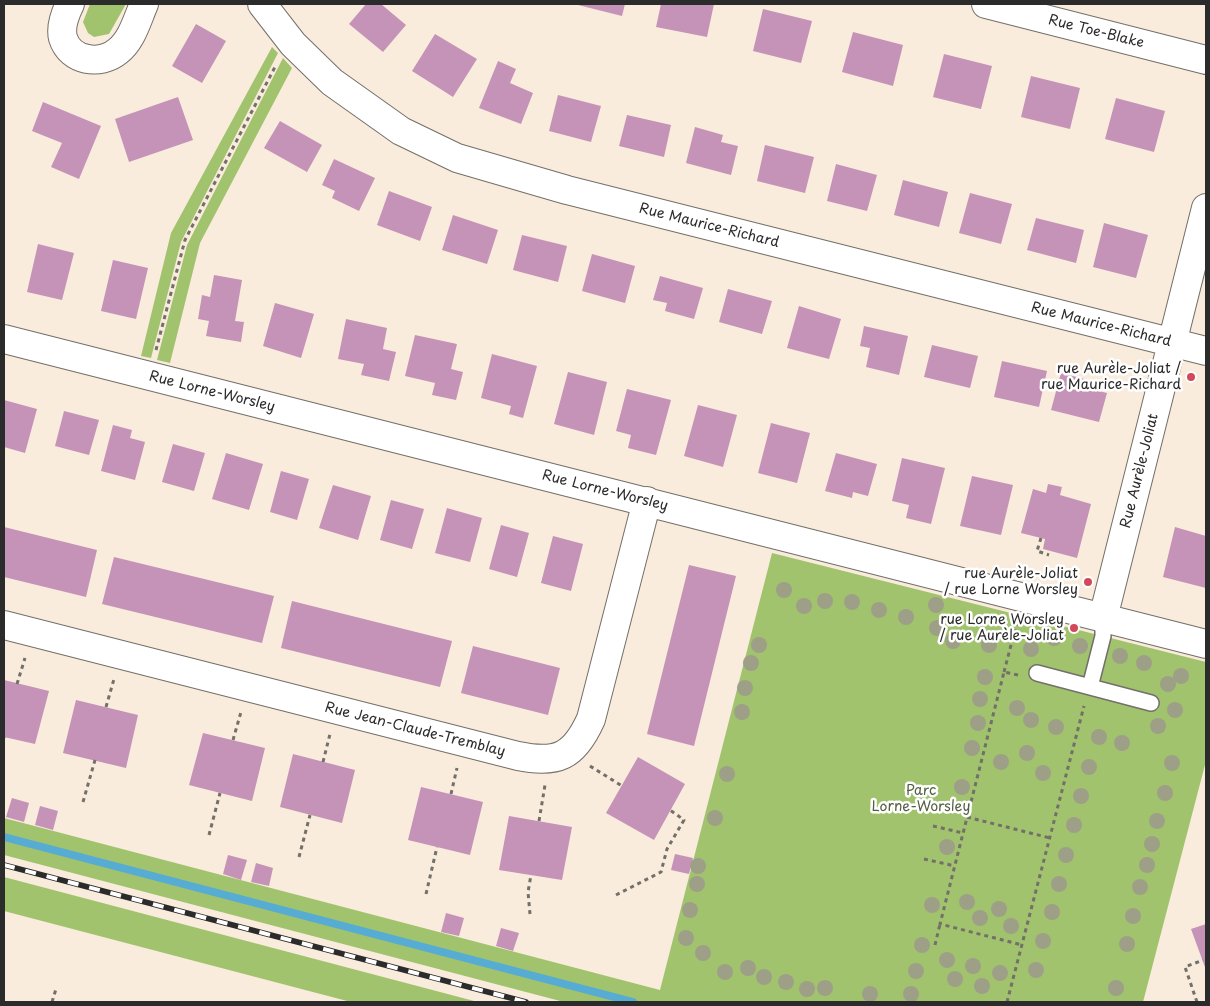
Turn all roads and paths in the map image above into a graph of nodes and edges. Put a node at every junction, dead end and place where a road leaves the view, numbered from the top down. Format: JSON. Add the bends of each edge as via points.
{"nodes":[{"id":1,"x":70,"y":4,"type":"edge"},
{"id":2,"x":144,"y":4,"type":"edge"},
{"id":3,"x":262,"y":4,"type":"edge"},
{"id":4,"x":986,"y":4,"type":"edge"},
{"id":5,"x":1206,"y":60,"type":"edge"},
{"id":6,"x":276,"y":64,"type":"dead end"},
{"id":7,"x":1206,"y":208,"type":"edge"},
{"id":8,"x":4,"y":339,"type":"edge"},
{"id":9,"x":1172,"y":343,"type":"junction"},
{"id":10,"x":1206,"y":351,"type":"edge"},
{"id":11,"x":154,"y":358,"type":"dead end"},
{"id":12,"x":647,"y":501,"type":"junction"},
{"id":13,"x":1041,"y":538,"type":"dead end"},
{"id":14,"x":1049,"y":555,"type":"dead end"},
{"id":15,"x":1019,"y":615,"type":"dead end"},
{"id":16,"x":1103,"y":618,"type":"junction"},
{"id":17,"x":4,"y":625,"type":"edge"},
{"id":18,"x":1206,"y":644,"type":"edge"},
{"id":19,"x":27,"y":650,"type":"dead end"},
{"id":20,"x":1004,"y":672,"type":"junction"},
{"id":21,"x":116,"y":673,"type":"dead end"},
{"id":22,"x":1036,"y":674,"type":"dead end"},
{"id":23,"x":1020,"y":676,"type":"dead end"},
{"id":24,"x":17,"y":684,"type":"dead end"},
{"id":25,"x":1090,"y":686,"type":"junction"},
{"id":26,"x":1151,"y":703,"type":"dead end"},
{"id":27,"x":242,"y":704,"type":"dead end"},
{"id":28,"x":106,"y":707,"type":"dead end"},
{"id":29,"x":332,"y":727,"type":"dead end"},
{"id":30,"x":233,"y":740,"type":"dead end"},
{"id":31,"x":94,"y":760,"type":"dead end"},
{"id":32,"x":459,"y":760,"type":"dead end"},
{"id":33,"x":324,"y":762,"type":"dead end"},
{"id":34,"x":585,"y":763,"type":"dead end"},
{"id":35,"x":546,"y":778,"type":"dead end"},
{"id":36,"x":622,"y":786,"type":"dead end"},
{"id":37,"x":220,"y":793,"type":"dead end"},
{"id":38,"x":451,"y":794,"type":"dead end"},
{"id":39,"x":83,"y":802,"type":"dead end"},
{"id":40,"x":670,"y":810,"type":"dead end"},
{"id":41,"x":310,"y":815,"type":"dead end"},
{"id":42,"x":967,"y":817,"type":"junction"},
{"id":43,"x":539,"y":821,"type":"dead end"},
{"id":44,"x":933,"y":826,"type":"dead end"},
{"id":45,"x":963,"y":833,"type":"junction"},
{"id":46,"x":209,"y":835,"type":"dead end"},
{"id":47,"x":1050,"y":838,"type":"junction"},
{"id":48,"x":437,"y":847,"type":"dead end"},
{"id":49,"x":299,"y":857,"type":"dead end"},
{"id":50,"x":924,"y":859,"type":"dead end"},
{"id":51,"x":955,"y":866,"type":"junction"},
{"id":52,"x":530,"y":875,"type":"dead end"},
{"id":53,"x":426,"y":894,"type":"dead end"},
{"id":54,"x":616,"y":895,"type":"dead end"},
{"id":55,"x":530,"y":914,"type":"dead end"},
{"id":56,"x":940,"y":924,"type":"junction"},
{"id":57,"x":935,"y":945,"type":"dead end"},
{"id":58,"x":1022,"y":946,"type":"junction"},
{"id":59,"x":1203,"y":960,"type":"dead end"},
{"id":60,"x":56,"y":989,"type":"dead end"},
{"id":61,"x":52,"y":1002,"type":"edge"},
{"id":62,"x":1007,"y":1002,"type":"edge"},
{"id":63,"x":1197,"y":1002,"type":"edge"}],
"edges":[{"from":1,"to":2,"type":"street","via":[[63,20],[63,39],[75,55],[91,59],[107,58],[124,45]]},
{"from":3,"to":9,"type":"street","name":"Rue Maurice-Richard","via":[[293,44],[332,82],[401,131],[458,158],[576,192]]},
{"from":4,"to":5,"type":"street","name":"Rue Toe-Blake"},
{"from":6,"to":11,"type":"path","via":[[185,240]]},
{"from":7,"to":9,"type":"street","name":"Rue Aurèle-Joliat"},
{"from":8,"to":12,"type":"street","name":"Rue Lorne-Worsley"},
{"from":9,"to":10,"type":"street","name":"Rue Maurice-Richard"},
{"from":9,"to":16,"type":"street","name":"Rue Aurèle-Joliat"},
{"from":12,"to":16,"type":"street","name":"Rue Lorne-Worsley"},
{"from":12,"to":17,"type":"street","name":"Rue Jean-Claude-Tremblay","via":[[590,719],[577,745],[558,758],[518,756]]},
{"from":13,"to":14,"type":"path","via":[[1038,551]]},
{"from":15,"to":20,"type":"path"},
{"from":16,"to":18,"type":"street","name":"Rue Lorne-Worsley"},
{"from":16,"to":25,"type":"lane","via":[[1103,636]]},
{"from":19,"to":24,"type":"path"},
{"from":20,"to":23,"type":"path"},
{"from":20,"to":42,"type":"path"},
{"from":21,"to":28,"type":"path"},
{"from":22,"to":25,"type":"lane"},
{"from":25,"to":26,"type":"lane"},
{"from":25,"to":47,"type":"path"},
{"from":27,"to":30,"type":"path"},
{"from":29,"to":33,"type":"path"},
{"from":31,"to":39,"type":"path"},
{"from":32,"to":38,"type":"path"},
{"from":34,"to":36,"type":"path"},
{"from":35,"to":43,"type":"path"},
{"from":37,"to":46,"type":"path"},
{"from":40,"to":54,"type":"path","via":[[684,820],[667,850],[661,872]]},
{"from":41,"to":49,"type":"path"},
{"from":42,"to":45,"type":"path"},
{"from":42,"to":47,"type":"path"},
{"from":44,"to":45,"type":"path"},
{"from":45,"to":51,"type":"path"},
{"from":47,"to":58,"type":"path"},
{"from":48,"to":53,"type":"path"},
{"from":50,"to":51,"type":"path"},
{"from":51,"to":56,"type":"path"},
{"from":52,"to":55,"type":"path"},
{"from":56,"to":57,"type":"path"},
{"from":56,"to":58,"type":"path"},
{"from":58,"to":62,"type":"path"},
{"from":59,"to":63,"type":"path","via":[[1185,967]]},
{"from":60,"to":61,"type":"path"}]}
